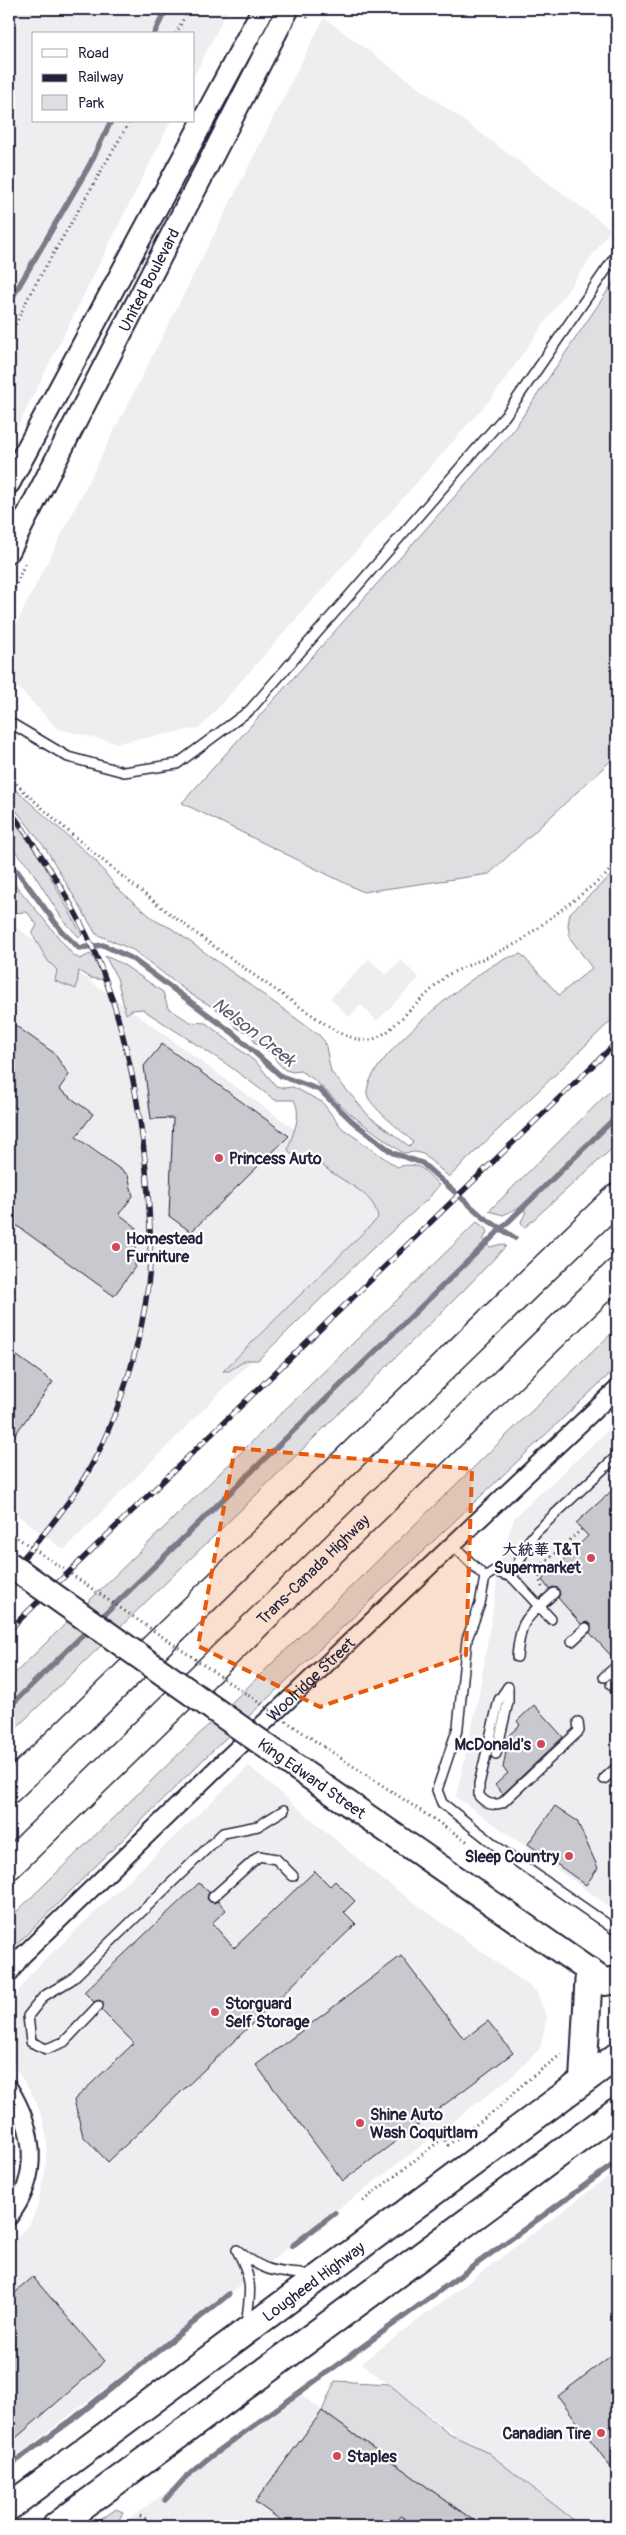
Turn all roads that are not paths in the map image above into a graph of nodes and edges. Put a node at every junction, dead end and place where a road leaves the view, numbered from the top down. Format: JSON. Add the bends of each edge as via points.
{"nodes":[{"id":1,"x":263,"y":9,"type":"edge"},
{"id":2,"x":288,"y":9,"type":"edge"},
{"id":3,"x":617,"y":254,"type":"edge"},
{"id":4,"x":9,"y":483,"type":"edge"},
{"id":5,"x":9,"y":551,"type":"edge"},
{"id":6,"x":9,"y":722,"type":"edge"},
{"id":7,"x":617,"y":1198,"type":"edge"},
{"id":8,"x":617,"y":1273,"type":"edge"},
{"id":9,"x":617,"y":1389,"type":"edge"},
{"id":10,"x":617,"y":1456,"type":"edge"},
{"id":11,"x":453,"y":1545,"type":"junction"},
{"id":12,"x":9,"y":1564,"type":"edge"},
{"id":13,"x":485,"y":1577,"type":"junction"},
{"id":14,"x":512,"y":1577,"type":"junction"},
{"id":15,"x":551,"y":1596,"type":"road end"},
{"id":16,"x":539,"y":1606,"type":"junction"},
{"id":17,"x":551,"y":1619,"type":"dead end"},
{"id":18,"x":586,"y":1628,"type":"dead end"},
{"id":19,"x":572,"y":1641,"type":"dead end"},
{"id":20,"x":517,"y":1657,"type":"dead end"},
{"id":21,"x":617,"y":1666,"type":"edge"},
{"id":22,"x":604,"y":1677,"type":"dead end"},
{"id":23,"x":578,"y":1722,"type":"dead end"},
{"id":24,"x":496,"y":1754,"type":"dead end"},
{"id":25,"x":617,"y":1766,"type":"edge"},
{"id":26,"x":604,"y":1779,"type":"dead end"},
{"id":27,"x":9,"y":1789,"type":"edge"},
{"id":28,"x":284,"y":1810,"type":"dead end"},
{"id":29,"x":9,"y":1865,"type":"edge"},
{"id":30,"x":293,"y":1876,"type":"dead end"},
{"id":31,"x":213,"y":1897,"type":"dead end"},
{"id":32,"x":617,"y":1931,"type":"edge"},
{"id":33,"x":9,"y":1974,"type":"edge"},
{"id":34,"x":607,"y":1981,"type":"edge"},
{"id":35,"x":98,"y":2006,"type":"dead end"},
{"id":36,"x":617,"y":2056,"type":"edge"},
{"id":37,"x":583,"y":2080,"type":"junction"},
{"id":38,"x":9,"y":2088,"type":"edge"},
{"id":39,"x":615,"y":2115,"type":"edge"},
{"id":40,"x":9,"y":2217,"type":"edge"},
{"id":41,"x":321,"y":2275,"type":"junction"},
{"id":42,"x":244,"y":2332,"type":"junction"},
{"id":43,"x":9,"y":2507,"type":"edge"},
{"id":44,"x":56,"y":2526,"type":"edge"}],
"edges":[{"from":1,"to":4,"type":"street","name":"United Boulevard"},
{"from":2,"to":5,"type":"street","name":"United Boulevard"},
{"from":3,"to":6,"type":"lane","via":[[506,416],[242,716],[177,764],[124,772],[68,758]]},
{"from":7,"to":27,"type":"highway"},
{"from":8,"to":29,"type":"highway","name":"Trans-Canada Highway"},
{"from":9,"to":11,"type":"street","name":"Woolridge Street"},
{"from":10,"to":14,"type":"lane","via":[[537,1531],[528,1542]]},
{"from":11,"to":13,"type":"lane"},
{"from":11,"to":33,"type":"street","name":"Woolridge Street","via":[[212,1772],[22,1956]]},
{"from":12,"to":34,"type":"main road","name":"King Edward Street","bridge":true,"via":[[300,1770]]},
{"from":13,"to":14,"type":"lane","via":[[494,1571]]},
{"from":13,"to":32,"type":"lane","via":[[480,1604],[467,1639],[458,1727],[439,1782],[438,1798],[509,1856]]},
{"from":14,"to":16,"type":"lane"},
{"from":15,"to":16,"type":"lane"},
{"from":16,"to":17,"type":"lane"},
{"from":16,"to":20,"type":"lane","via":[[520,1629]]},
{"from":18,"to":19,"type":"lane"},
{"from":21,"to":22,"type":"lane"},
{"from":23,"to":24,"type":"lane","via":[[579,1731],[502,1803],[492,1806],[479,1796],[479,1784],[499,1700],[508,1687],[508,1702]]},
{"from":25,"to":26,"type":"lane"},
{"from":28,"to":35,"type":"lane","via":[[258,1826],[223,1833],[71,1980],[44,1996],[28,2016],[31,2042],[46,2049],[64,2042]]},
{"from":30,"to":31,"type":"lane","via":[[276,1859],[259,1856]]},
{"from":34,"to":37,"type":"main road"},
{"from":36,"to":37,"type":"main road","name":"Lougheed Highway"},
{"from":37,"to":41,"type":"main road","name":"Lougheed Highway"},
{"from":38,"to":40,"type":"street","via":[[27,2124],[31,2159],[24,2191]]},
{"from":39,"to":44,"type":"main road"},
{"from":41,"to":42,"type":"main road","name":"Lougheed Highway"},
{"from":41,"to":42,"type":"lane","via":[[270,2271],[254,2264],[237,2250],[248,2270],[252,2291]]},
{"from":42,"to":43,"type":"main road","name":"Lougheed Highway"}]}
